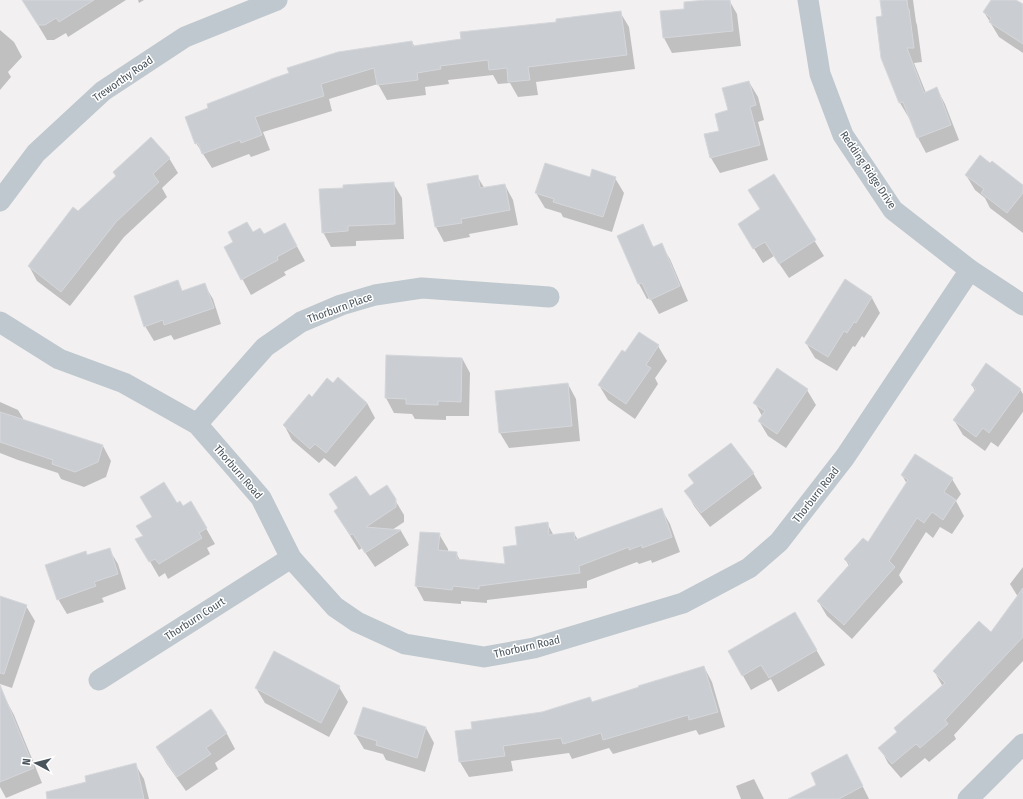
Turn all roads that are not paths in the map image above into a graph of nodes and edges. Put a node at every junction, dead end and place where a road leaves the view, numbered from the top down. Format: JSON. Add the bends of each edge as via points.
{"nodes":[{"id":1,"x":277,"y":0,"type":"edge"},
{"id":2,"x":808,"y":0,"type":"edge"},
{"id":3,"x":0,"y":201,"type":"edge"},
{"id":4,"x":970,"y":270,"type":"junction"},
{"id":5,"x":549,"y":296,"type":"dead end"},
{"id":6,"x":1023,"y":304,"type":"edge"},
{"id":7,"x":0,"y":322,"type":"edge"},
{"id":8,"x":196,"y":424,"type":"junction"},
{"id":9,"x":291,"y":558,"type":"junction"},
{"id":10,"x":99,"y":680,"type":"dead end"},
{"id":11,"x":1023,"y":744,"type":"edge"},
{"id":12,"x":968,"y":799,"type":"edge"}],
"edges":[{"from":1,"to":3,"type":"street","name":"Treworthy Road","via":[[184,37],[103,91],[36,153]]},
{"from":2,"to":4,"type":"street","name":"Redding Ridge Drive","via":[[820,74],[842,135],[893,210]]},
{"from":4,"to":6,"type":"street","name":"Redding Ridge Drive"},
{"from":4,"to":9,"type":"street","name":"Thorburn Road","via":[[845,457],[779,542],[749,568],[683,603],[534,648],[484,657],[405,644],[357,622],[335,607]]},
{"from":5,"to":8,"type":"street","name":"Thorburn Place","via":[[422,288],[375,295],[341,305],[301,322],[266,347]]},
{"from":7,"to":8,"type":"street","name":"Thorburn Road","via":[[59,358],[124,383]]},
{"from":8,"to":9,"type":"street","name":"Thorburn Road","via":[[261,498]]},
{"from":9,"to":10,"type":"street","name":"Thorburn Court"},
{"from":11,"to":12,"type":"street"}]}
